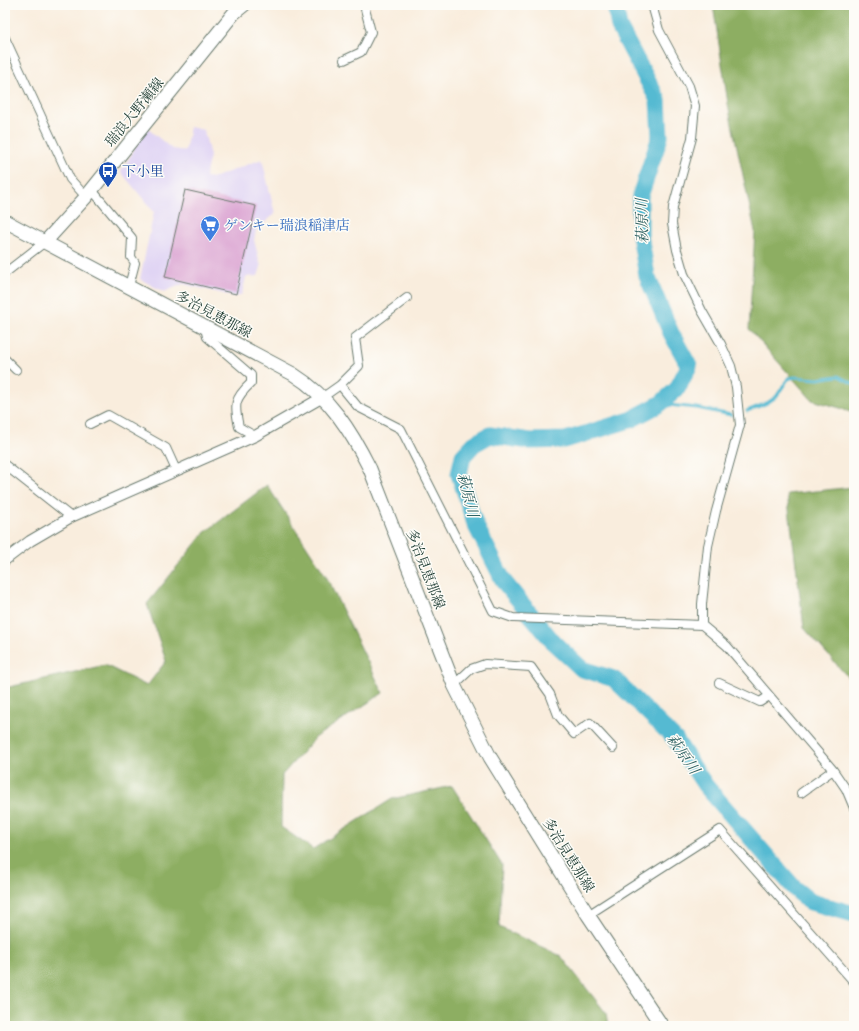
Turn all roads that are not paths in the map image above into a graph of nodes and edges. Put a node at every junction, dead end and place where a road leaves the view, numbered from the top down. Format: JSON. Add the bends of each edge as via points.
{"nodes":[{"id":1,"x":244,"y":5,"type":"edge"},
{"id":2,"x":364,"y":5,"type":"edge"},
{"id":3,"x":652,"y":5,"type":"edge"},
{"id":4,"x":5,"y":38,"type":"edge"},
{"id":5,"x":344,"y":60,"type":"dead end"},
{"id":6,"x":89,"y":193,"type":"junction"},
{"id":7,"x":5,"y":221,"type":"edge"},
{"id":8,"x":46,"y":241,"type":"junction"},
{"id":9,"x":5,"y":273,"type":"edge"},
{"id":10,"x":129,"y":286,"type":"junction"},
{"id":11,"x":407,"y":298,"type":"dead end"},
{"id":12,"x":205,"y":327,"type":"junction"},
{"id":13,"x":5,"y":359,"type":"edge"},
{"id":14,"x":16,"y":370,"type":"dead end"},
{"id":15,"x":340,"y":385,"type":"junction"},
{"id":16,"x":323,"y":397,"type":"junction"},
{"id":17,"x":90,"y":424,"type":"dead end"},
{"id":18,"x":255,"y":436,"type":"junction"},
{"id":19,"x":5,"y":465,"type":"edge"},
{"id":20,"x":176,"y":470,"type":"junction"},
{"id":21,"x":71,"y":517,"type":"junction"},
{"id":22,"x":7,"y":555,"type":"edge"},
{"id":23,"x":702,"y":625,"type":"junction"},
{"id":24,"x":719,"y":683,"type":"dead end"},
{"id":25,"x":454,"y":686,"type":"junction"},
{"id":26,"x":769,"y":696,"type":"junction"},
{"id":27,"x":613,"y":748,"type":"dead end"},
{"id":28,"x":833,"y":770,"type":"junction"},
{"id":29,"x":801,"y":793,"type":"dead end"},
{"id":30,"x":854,"y":808,"type":"edge"},
{"id":31,"x":588,"y":915,"type":"junction"},
{"id":32,"x":854,"y":982,"type":"edge"},
{"id":33,"x":662,"y":1026,"type":"edge"}],
"edges":[{"from":1,"to":6,"type":"main road","name":"瑞浪大野瀬線","via":[[234,13]]},
{"from":2,"to":5,"type":"street","via":[[371,32],[361,52]]},
{"from":3,"to":23,"type":"street","via":[[659,30],[689,86],[695,106],[692,138],[673,207],[672,224],[676,250],[684,274],[731,366],[740,425],[708,546]]},
{"from":4,"to":6,"type":"street","via":[[70,179]]},
{"from":6,"to":8,"type":"main road","name":"瑞浪大野瀬線"},
{"from":6,"to":10,"type":"street","via":[[132,238],[131,257],[135,263]]},
{"from":7,"to":8,"type":"main road"},
{"from":8,"to":9,"type":"street"},
{"from":8,"to":10,"type":"main road","name":"多治見恵那線"},
{"from":10,"to":12,"type":"main road","name":"多治見恵那線"},
{"from":11,"to":15,"type":"street","via":[[355,338],[359,366]]},
{"from":12,"to":16,"type":"main road","name":"多治見恵那線","via":[[293,374]]},
{"from":12,"to":18,"type":"street","via":[[207,337],[251,375],[251,383],[239,394],[235,408],[240,427]]},
{"from":13,"to":14,"type":"street"},
{"from":15,"to":16,"type":"street"},
{"from":15,"to":23,"type":"street","via":[[358,407],[401,429],[493,611],[513,618]]},
{"from":16,"to":18,"type":"street"},
{"from":16,"to":25,"type":"main road","name":"多治見恵那線","via":[[342,418],[370,469]]},
{"from":17,"to":20,"type":"street","via":[[108,414],[166,448]]},
{"from":18,"to":20,"type":"street"},
{"from":19,"to":21,"type":"street"},
{"from":20,"to":21,"type":"street"},
{"from":21,"to":22,"type":"street"},
{"from":23,"to":26,"type":"street","via":[[727,646]]},
{"from":24,"to":26,"type":"street","via":[[760,702]]},
{"from":25,"to":27,"type":"street","via":[[471,669],[484,664],[531,667],[550,694],[558,715],[574,734],[590,722]]},
{"from":25,"to":31,"type":"main road","name":"多治見恵那線","via":[[508,788]]},
{"from":26,"to":28,"type":"street"},
{"from":28,"to":29,"type":"street"},
{"from":28,"to":30,"type":"street","via":[[846,789]]},
{"from":31,"to":32,"type":"street","via":[[720,830]]},
{"from":31,"to":33,"type":"main road","name":"多治見恵那線"}]}
